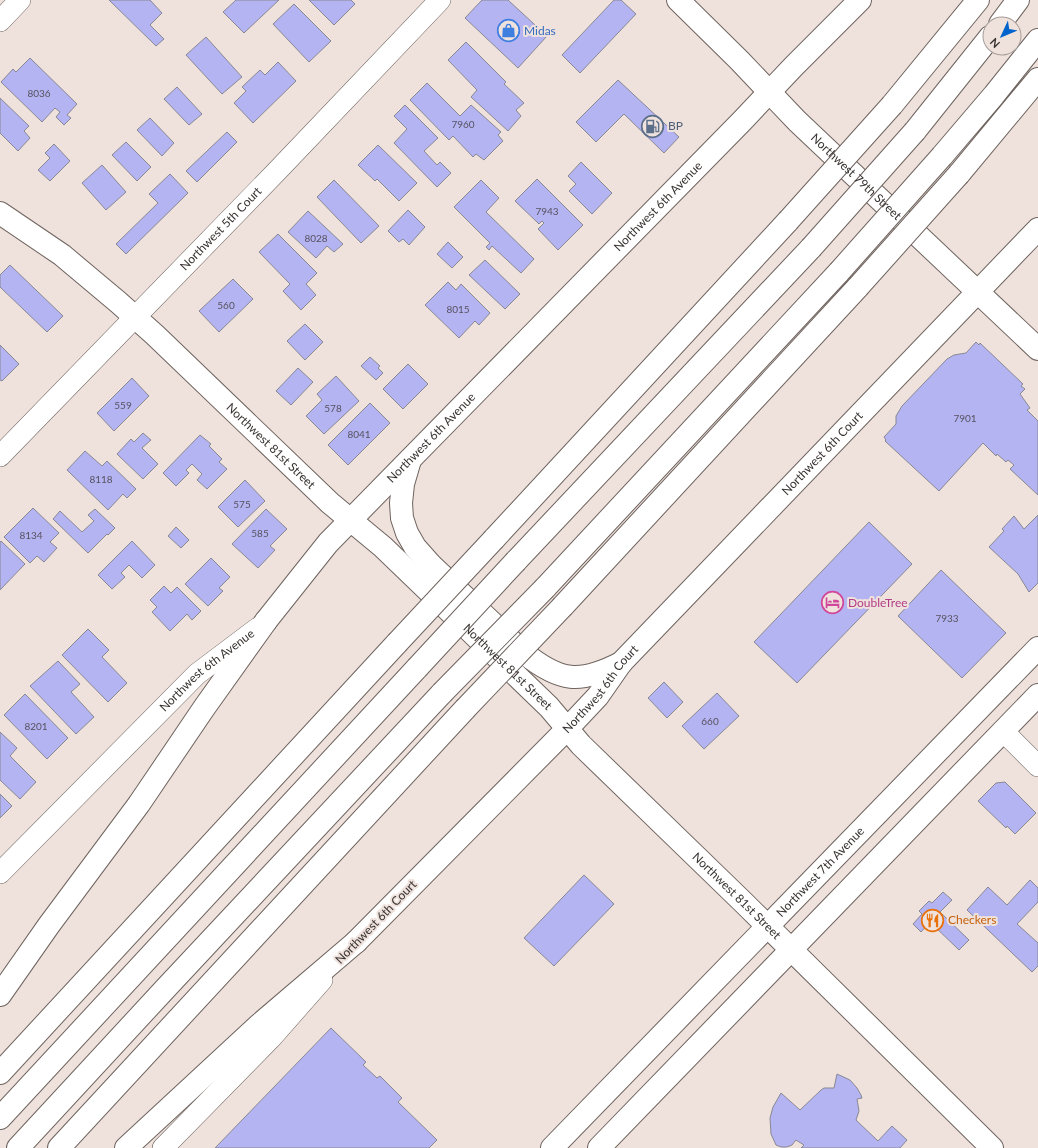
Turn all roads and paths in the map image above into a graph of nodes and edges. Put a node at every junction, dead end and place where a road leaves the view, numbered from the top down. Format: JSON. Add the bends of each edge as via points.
{"nodes":[{"id":1,"x":20,"y":0,"type":"edge"},
{"id":2,"x":440,"y":0,"type":"edge"},
{"id":3,"x":678,"y":0,"type":"edge"},
{"id":4,"x":860,"y":0,"type":"edge"},
{"id":5,"x":978,"y":0,"type":"edge"},
{"id":6,"x":1018,"y":0,"type":"edge"},
{"id":7,"x":1006,"y":16,"type":"edge"},
{"id":8,"x":0,"y":21,"type":"edge"},
{"id":9,"x":1038,"y":40,"type":"edge"},
{"id":10,"x":982,"y":47,"type":"edge"},
{"id":11,"x":1038,"y":79,"type":"edge"},
{"id":12,"x":769,"y":93,"type":"junction"},
{"id":13,"x":0,"y":213,"type":"edge"},
{"id":14,"x":1038,"y":230,"type":"edge"},
{"id":15,"x":978,"y":292,"type":"junction"},
{"id":16,"x":135,"y":317,"type":"junction"},
{"id":17,"x":1038,"y":349,"type":"edge"},
{"id":18,"x":0,"y":456,"type":"edge"},
{"id":19,"x":410,"y":459,"type":"junction"},
{"id":20,"x":351,"y":520,"type":"junction"},
{"id":21,"x":266,"y":622,"type":"junction"},
{"id":22,"x":1038,"y":648,"type":"edge"},
{"id":23,"x":621,"y":663,"type":"junction"},
{"id":24,"x":1038,"y":695,"type":"edge"},
{"id":25,"x":566,"y":729,"type":"junction"},
{"id":26,"x":1003,"y":731,"type":"junction"},
{"id":27,"x":1038,"y":766,"type":"edge"},
{"id":28,"x":0,"y":872,"type":"edge"},
{"id":29,"x":767,"y":927,"type":"junction"},
{"id":30,"x":356,"y":942,"type":"junction"},
{"id":31,"x":790,"y":950,"type":"junction"},
{"id":32,"x":0,"y":995,"type":"edge"},
{"id":33,"x":0,"y":1073,"type":"edge"},
{"id":34,"x":0,"y":1118,"type":"edge"},
{"id":35,"x":18,"y":1148,"type":"edge"},
{"id":36,"x":58,"y":1148,"type":"edge"},
{"id":37,"x":126,"y":1148,"type":"edge"},
{"id":38,"x":163,"y":1148,"type":"edge"},
{"id":39,"x":552,"y":1148,"type":"edge"},
{"id":40,"x":599,"y":1148,"type":"edge"},
{"id":41,"x":992,"y":1148,"type":"edge"}],
"edges":[{"from":1,"to":8,"type":"street"},
{"from":2,"to":16,"type":"street","name":"Northwest 5th Court"},
{"from":3,"to":12,"type":"main road","name":"Northwest 79th Street"},
{"from":4,"to":12,"type":"main road","name":"Northwest 6th Avenue"},
{"from":5,"to":33,"type":"main road","bridge":true,"via":[[892,106],[788,221]]},
{"from":6,"to":7,"type":"main road"},
{"from":9,"to":35,"type":"main road","bridge":true,"via":[[942,156],[839,272]]},
{"from":10,"to":34,"type":"main road","bridge":true,"via":[[915,131],[811,248],[516,561]]},
{"from":11,"to":36,"type":"main road","bridge":true,"via":[[959,174],[858,287]]},
{"from":12,"to":15,"type":"main road","name":"Northwest 79th Street"},
{"from":12,"to":19,"type":"main road","name":"Northwest 6th Avenue"},
{"from":13,"to":16,"type":"main road","name":"Northwest 81st Street","via":[[62,255]]},
{"from":14,"to":15,"type":"main road","name":"Northwest 6th Court"},
{"from":15,"to":17,"type":"main road","name":"Northwest 79th Street"},
{"from":15,"to":23,"type":"main road","name":"Northwest 6th Court"},
{"from":16,"to":18,"type":"street","name":"Northwest 5th Court"},
{"from":16,"to":20,"type":"main road","name":"Northwest 81st Street"},
{"from":19,"to":20,"type":"main road","name":"Northwest 6th Avenue"},
{"from":19,"to":23,"type":"main road","via":[[403,484],[402,518],[415,547],[431,565],[524,653],[550,671],[577,678],[606,671]]},
{"from":20,"to":21,"type":"main road","name":"Northwest 6th Avenue","via":[[328,543]]},
{"from":20,"to":25,"type":"main road","name":"Northwest 81st Street","via":[[383,547],[549,707]]},
{"from":21,"to":28,"type":"street","name":"Northwest 6th Avenue","via":[[197,674]]},
{"from":21,"to":32,"type":"main road","via":[[139,804],[49,924]]},
{"from":22,"to":29,"type":"main road","name":"Northwest 7th Avenue"},
{"from":23,"to":25,"type":"main road","name":"Northwest 6th Court","via":[[598,696]]},
{"from":24,"to":26,"type":"main road"},
{"from":25,"to":29,"type":"main road","name":"Northwest 81st Street"},
{"from":25,"to":30,"type":"main road","name":"Northwest 6th Court"},
{"from":26,"to":27,"type":"street"},
{"from":26,"to":31,"type":"main road"},
{"from":29,"to":31,"type":"main road","name":"Northwest 81st Street"},
{"from":29,"to":39,"type":"main road","name":"Northwest 7th Avenue"},
{"from":30,"to":37,"type":"main road","via":[[260,1024]]},
{"from":30,"to":38,"type":"street","name":"Northwest 6th Court","via":[[271,1038]]},
{"from":31,"to":40,"type":"main road"},
{"from":31,"to":41,"type":"main road","name":"Northwest 81st Street"}]}
